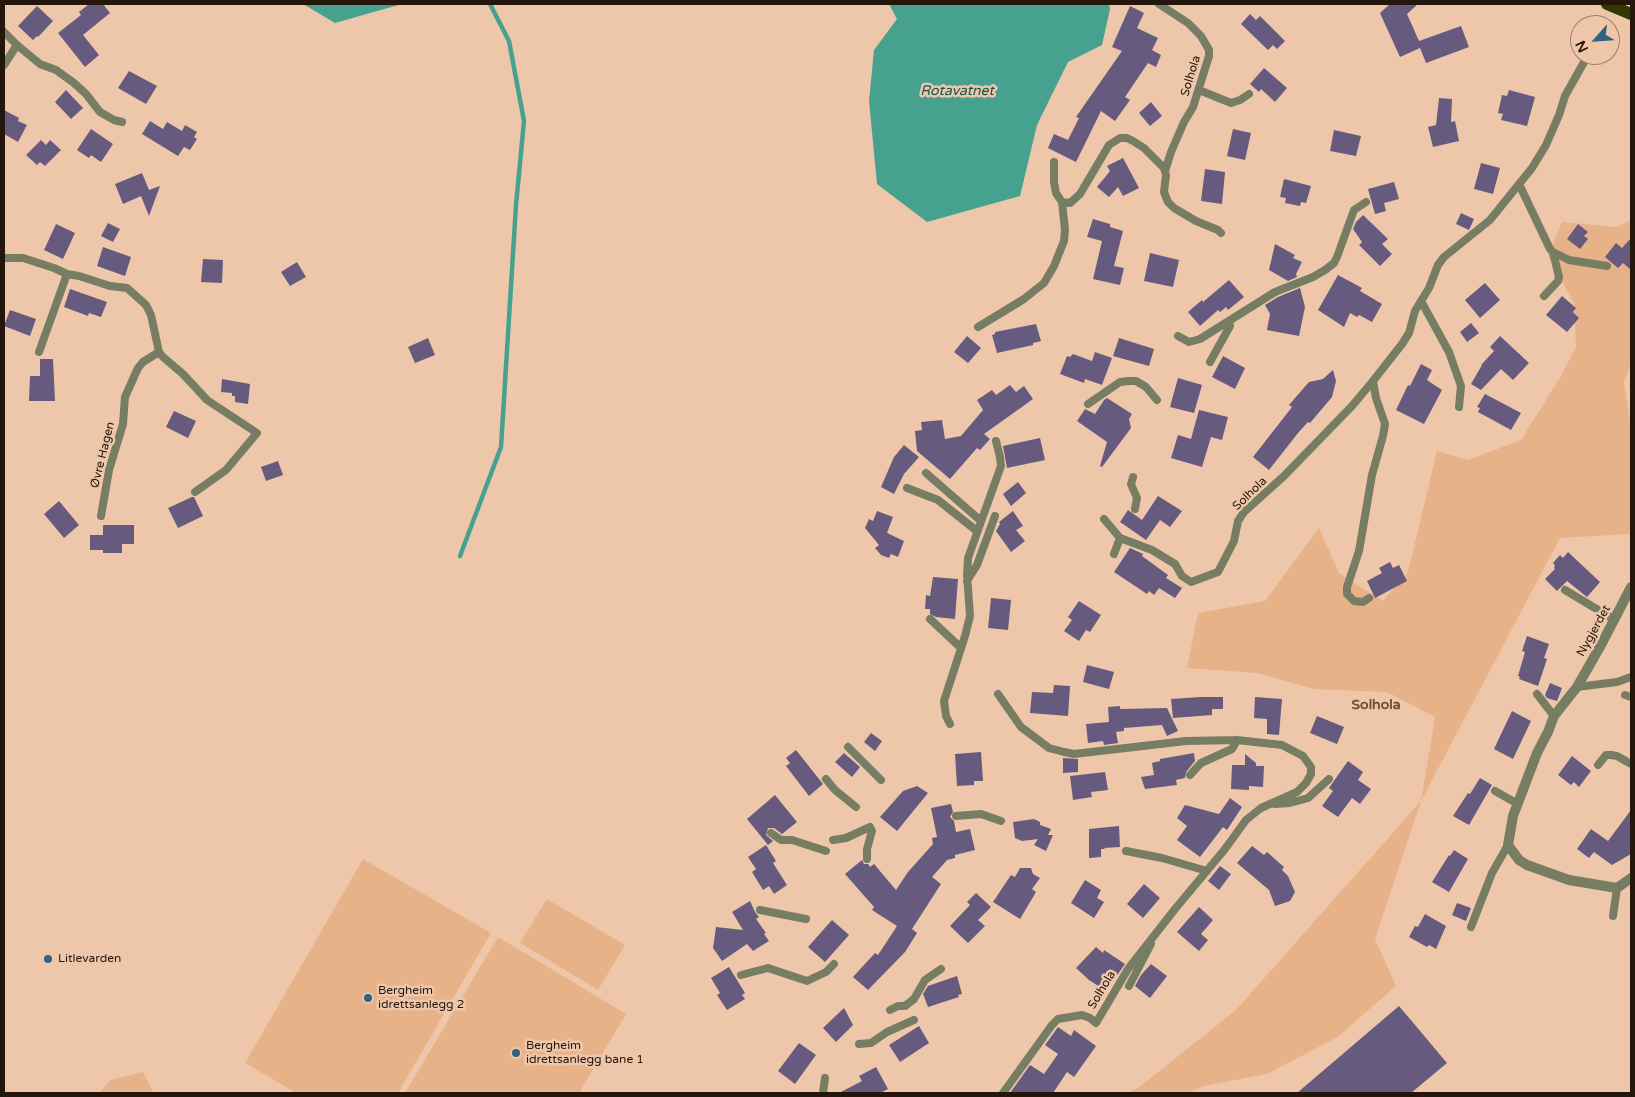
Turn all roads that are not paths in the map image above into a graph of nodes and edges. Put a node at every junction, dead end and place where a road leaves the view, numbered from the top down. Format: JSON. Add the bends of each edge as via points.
{"nodes":[{"id":1,"x":1159,"y":4,"type":"edge"},
{"id":2,"x":1607,"y":4,"type":"edge"},
{"id":3,"x":1631,"y":14,"type":"edge"},
{"id":4,"x":4,"y":32,"type":"edge"},
{"id":5,"x":17,"y":45,"type":"junction"},
{"id":6,"x":4,"y":65,"type":"edge"},
{"id":7,"x":1582,"y":65,"type":"edge"},
{"id":8,"x":1199,"y":90,"type":"junction"},
{"id":9,"x":1249,"y":94,"type":"dead end"},
{"id":10,"x":122,"y":122,"type":"dead end"},
{"id":11,"x":1054,"y":162,"type":"dead end"},
{"id":12,"x":1165,"y":171,"type":"junction"},
{"id":13,"x":1519,"y":184,"type":"junction"},
{"id":14,"x":1062,"y":202,"type":"junction"},
{"id":15,"x":1366,"y":202,"type":"dead end"},
{"id":16,"x":1221,"y":233,"type":"dead end"},
{"id":17,"x":1553,"y":252,"type":"junction"},
{"id":18,"x":4,"y":258,"type":"edge"},
{"id":19,"x":1607,"y":266,"type":"dead end"},
{"id":20,"x":67,"y":274,"type":"junction"},
{"id":21,"x":1544,"y":296,"type":"dead end"},
{"id":22,"x":1421,"y":301,"type":"junction"},
{"id":23,"x":1229,"y":322,"type":"junction"},
{"id":24,"x":978,"y":326,"type":"dead end"},
{"id":25,"x":1178,"y":336,"type":"dead end"},
{"id":26,"x":39,"y":352,"type":"dead end"},
{"id":27,"x":159,"y":352,"type":"junction"},
{"id":28,"x":1210,"y":362,"type":"dead end"},
{"id":29,"x":1373,"y":381,"type":"junction"},
{"id":30,"x":1157,"y":400,"type":"dead end"},
{"id":31,"x":1088,"y":404,"type":"dead end"},
{"id":32,"x":1459,"y":407,"type":"dead end"},
{"id":33,"x":996,"y":441,"type":"dead end"},
{"id":34,"x":926,"y":473,"type":"dead end"},
{"id":35,"x":1133,"y":477,"type":"dead end"},
{"id":36,"x":907,"y":488,"type":"dead end"},
{"id":37,"x":195,"y":492,"type":"dead end"},
{"id":38,"x":1135,"y":509,"type":"dead end"},
{"id":39,"x":101,"y":516,"type":"dead end"},
{"id":40,"x":995,"y":516,"type":"dead end"},
{"id":41,"x":1104,"y":519,"type":"dead end"},
{"id":42,"x":981,"y":522,"type":"junction"},
{"id":43,"x":978,"y":531,"type":"junction"},
{"id":44,"x":1120,"y":538,"type":"junction"},
{"id":45,"x":1114,"y":554,"type":"dead end"},
{"id":46,"x":967,"y":581,"type":"junction"},
{"id":47,"x":1631,"y":587,"type":"edge"},
{"id":48,"x":1565,"y":590,"type":"dead end"},
{"id":49,"x":1369,"y":598,"type":"dead end"},
{"id":50,"x":930,"y":620,"type":"dead end"},
{"id":51,"x":1615,"y":620,"type":"junction"},
{"id":52,"x":961,"y":648,"type":"junction"},
{"id":53,"x":1631,"y":677,"type":"edge"},
{"id":54,"x":1577,"y":687,"type":"junction"},
{"id":55,"x":998,"y":694,"type":"dead end"},
{"id":56,"x":1537,"y":694,"type":"dead end"},
{"id":57,"x":1554,"y":716,"type":"junction"},
{"id":58,"x":950,"y":724,"type":"dead end"},
{"id":59,"x":1237,"y":740,"type":"junction"},
{"id":60,"x":848,"y":747,"type":"dead end"},
{"id":61,"x":1631,"y":764,"type":"edge"},
{"id":62,"x":1598,"y":765,"type":"dead end"},
{"id":63,"x":1190,"y":775,"type":"dead end"},
{"id":64,"x":826,"y":779,"type":"dead end"},
{"id":65,"x":1329,"y":779,"type":"dead end"},
{"id":66,"x":881,"y":780,"type":"dead end"},
{"id":67,"x":1494,"y":791,"type":"dead end"},
{"id":68,"x":1518,"y":804,"type":"junction"},
{"id":69,"x":1268,"y":805,"type":"junction"},
{"id":70,"x":856,"y":807,"type":"dead end"},
{"id":71,"x":956,"y":816,"type":"dead end"},
{"id":72,"x":1001,"y":821,"type":"dead end"},
{"id":73,"x":771,"y":833,"type":"dead end"},
{"id":74,"x":833,"y":840,"type":"dead end"},
{"id":75,"x":1508,"y":845,"type":"junction"},
{"id":76,"x":826,"y":851,"type":"dead end"},
{"id":77,"x":1126,"y":851,"type":"dead end"},
{"id":78,"x":868,"y":859,"type":"dead end"},
{"id":79,"x":1207,"y":871,"type":"junction"},
{"id":80,"x":1631,"y":878,"type":"edge"},
{"id":81,"x":1617,"y":888,"type":"junction"},
{"id":82,"x":760,"y":910,"type":"dead end"},
{"id":83,"x":1613,"y":916,"type":"dead end"},
{"id":84,"x":803,"y":918,"type":"dead end"},
{"id":85,"x":1471,"y":928,"type":"dead end"},
{"id":86,"x":1154,"y":935,"type":"junction"},
{"id":87,"x":834,"y":964,"type":"dead end"},
{"id":88,"x":941,"y":969,"type":"dead end"},
{"id":89,"x":741,"y":975,"type":"dead end"},
{"id":90,"x":1129,"y":986,"type":"dead end"},
{"id":91,"x":890,"y":1010,"type":"dead end"},
{"id":92,"x":914,"y":1020,"type":"dead end"},
{"id":93,"x":859,"y":1044,"type":"dead end"},
{"id":94,"x":825,"y":1078,"type":"dead end"},
{"id":95,"x":823,"y":1093,"type":"edge"},
{"id":96,"x":1003,"y":1093,"type":"edge"}],
"edges":[{"from":1,"to":8,"type":"lane","name":"Solhola","via":[[1188,22],[1207,44],[1209,56]]},
{"from":2,"to":3,"type":"main road"},
{"from":4,"to":5,"type":"lane"},
{"from":5,"to":6,"type":"lane"},
{"from":5,"to":10,"type":"lane","via":[[40,64],[56,70],[74,83],[100,112]]},
{"from":7,"to":13,"type":"lane","name":"Solhola","via":[[1565,96],[1546,145]]},
{"from":8,"to":9,"type":"lane","via":[[1231,103]]},
{"from":8,"to":12,"type":"lane","name":"Solhola"},
{"from":11,"to":14,"type":"lane","via":[[1056,193]]},
{"from":12,"to":14,"type":"lane","via":[[1144,148],[1127,138],[1120,138],[1109,145],[1074,201]]},
{"from":12,"to":16,"type":"lane","name":"Solhola","via":[[1164,192],[1168,202],[1180,212]]},
{"from":13,"to":17,"type":"lane"},
{"from":13,"to":22,"type":"lane","name":"Solhola","via":[[1490,220],[1444,257]]},
{"from":14,"to":24,"type":"lane","via":[[1064,241],[1044,283]]},
{"from":15,"to":23,"type":"lane","via":[[1354,210],[1334,263],[1313,277],[1275,292]]},
{"from":17,"to":19,"type":"lane","via":[[1569,260]]},
{"from":17,"to":21,"type":"lane","via":[[1558,281]]},
{"from":18,"to":20,"type":"lane","via":[[23,258]]},
{"from":20,"to":26,"type":"lane"},
{"from":20,"to":27,"type":"lane","via":[[127,288],[139,297],[151,315]]},
{"from":22,"to":29,"type":"lane","name":"Solhola","via":[[1402,344]]},
{"from":22,"to":32,"type":"lane","via":[[1449,352],[1461,386]]},
{"from":23,"to":25,"type":"lane","via":[[1194,342]]},
{"from":23,"to":28,"type":"lane","via":[[1230,326]]},
{"from":27,"to":37,"type":"lane","via":[[207,400],[257,433],[226,470]]},
{"from":27,"to":39,"type":"lane","name":"Øvre Hagen","via":[[138,368],[125,397],[123,424],[108,470]]},
{"from":29,"to":44,"type":"lane","name":"Solhola","via":[[1291,469],[1244,512],[1218,572],[1192,582],[1182,576],[1175,564],[1152,550]]},
{"from":29,"to":49,"type":"lane","via":[[1385,424],[1372,475],[1359,551],[1347,587],[1347,594],[1354,601],[1363,602]]},
{"from":30,"to":31,"type":"lane","via":[[1146,387],[1129,381],[1120,382]]},
{"from":33,"to":42,"type":"lane","via":[[1001,466]]},
{"from":34,"to":42,"type":"lane"},
{"from":35,"to":38,"type":"lane","via":[[1131,484],[1137,498]]},
{"from":36,"to":43,"type":"lane","via":[[938,500]]},
{"from":40,"to":46,"type":"lane","via":[[977,565]]},
{"from":41,"to":44,"type":"lane","name":"Solhola"},
{"from":42,"to":43,"type":"lane"},
{"from":43,"to":46,"type":"lane","via":[[968,558]]},
{"from":44,"to":45,"type":"lane"},
{"from":46,"to":52,"type":"lane","via":[[970,616]]},
{"from":47,"to":51,"type":"street","name":"Nygjerdet"},
{"from":48,"to":51,"type":"lane"},
{"from":50,"to":52,"type":"lane"},
{"from":51,"to":54,"type":"street","name":"Nygjerdet"},
{"from":52,"to":58,"type":"lane","via":[[944,701]]},
{"from":53,"to":54,"type":"lane"},
{"from":54,"to":57,"type":"street","name":"Nygjerdet"},
{"from":55,"to":59,"type":"lane","name":"Solhola","via":[[1021,727],[1049,748],[1074,754],[1186,741]]},
{"from":56,"to":57,"type":"lane"},
{"from":57,"to":68,"type":"street","name":"Nygjerdet"},
{"from":59,"to":63,"type":"lane","via":[[1232,749],[1201,763]]},
{"from":59,"to":69,"type":"lane","name":"Solhola","via":[[1282,745],[1309,762],[1311,774],[1306,783],[1297,792]]},
{"from":60,"to":66,"type":"lane"},
{"from":61,"to":62,"type":"lane","via":[[1610,754]]},
{"from":64,"to":70,"type":"lane"},
{"from":65,"to":69,"type":"lane","name":"Solhola","via":[[1308,798]]},
{"from":67,"to":68,"type":"lane"},
{"from":68,"to":75,"type":"street","name":"Nygjerdet"},
{"from":69,"to":79,"type":"lane","name":"Solhola","via":[[1252,814]]},
{"from":71,"to":72,"type":"lane","via":[[981,814]]},
{"from":73,"to":76,"type":"lane","via":[[781,840],[792,840]]},
{"from":74,"to":78,"type":"lane","via":[[870,827]]},
{"from":75,"to":81,"type":"street","via":[[1519,860],[1546,873]]},
{"from":75,"to":85,"type":"lane","name":"Nygjerdet","via":[[1492,873]]},
{"from":77,"to":79,"type":"lane"},
{"from":79,"to":86,"type":"lane","name":"Solhola"},
{"from":80,"to":81,"type":"street"},
{"from":81,"to":83,"type":"lane"},
{"from":82,"to":84,"type":"lane"},
{"from":86,"to":90,"type":"lane","name":"Solhola"},
{"from":86,"to":96,"type":"lane","name":"Solhola","via":[[1128,969],[1096,1023],[1082,1015],[1058,1019]]},
{"from":87,"to":89,"type":"lane","via":[[826,972],[807,981],[768,968]]},
{"from":88,"to":91,"type":"lane","via":[[925,980],[906,1006]]},
{"from":92,"to":93,"type":"lane","via":[[871,1043]]},
{"from":94,"to":95,"type":"lane"}]}
